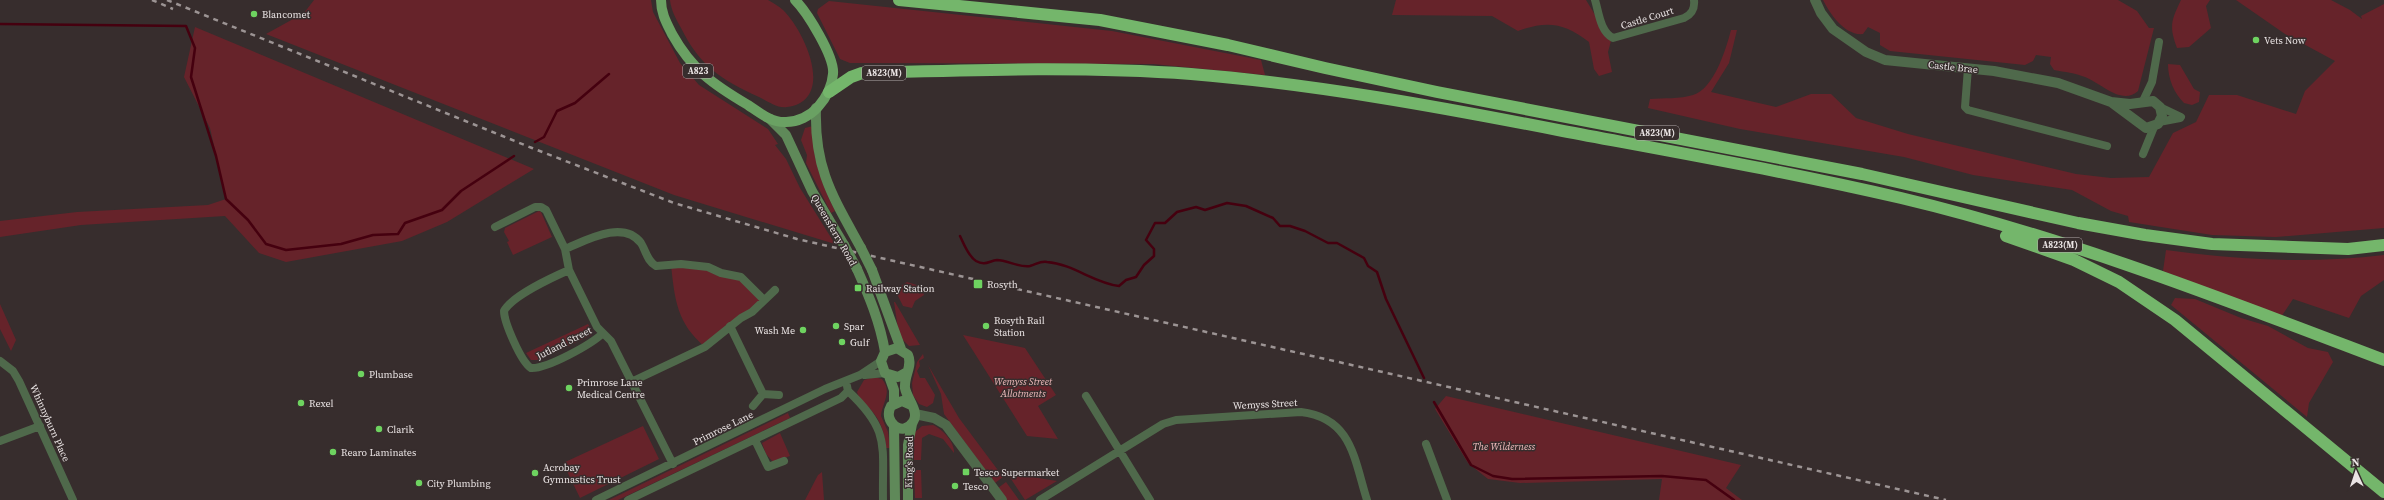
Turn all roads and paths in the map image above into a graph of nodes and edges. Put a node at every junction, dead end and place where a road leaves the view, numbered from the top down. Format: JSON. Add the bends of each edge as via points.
{"nodes":[{"id":1,"x":661,"y":0,"type":"edge"},
{"id":2,"x":795,"y":0,"type":"edge"},
{"id":3,"x":899,"y":0,"type":"edge"},
{"id":4,"x":1595,"y":0,"type":"edge"},
{"id":5,"x":1694,"y":0,"type":"edge"},
{"id":6,"x":1814,"y":0,"type":"edge"},
{"id":7,"x":2159,"y":42,"type":"dead end"},
{"id":8,"x":1968,"y":68,"type":"junction"},
{"id":9,"x":2152,"y":82,"type":"junction"},
{"id":10,"x":829,"y":92,"type":"junction"},
{"id":11,"x":2111,"y":102,"type":"junction"},
{"id":12,"x":2141,"y":102,"type":"junction"},
{"id":13,"x":2159,"y":105,"type":"junction"},
{"id":14,"x":816,"y":108,"type":"junction"},
{"id":15,"x":766,"y":117,"type":"junction"},
{"id":16,"x":2138,"y":123,"type":"junction"},
{"id":17,"x":2157,"y":124,"type":"junction"},
{"id":18,"x":2107,"y":146,"type":"dead end"},
{"id":19,"x":1834,"y":184,"type":"junction"},
{"id":20,"x":495,"y":227,"type":"dead end"},
{"id":21,"x":2384,"y":245,"type":"edge"},
{"id":22,"x":565,"y":250,"type":"junction"},
{"id":23,"x":569,"y":270,"type":"junction"},
{"id":24,"x":775,"y":290,"type":"dead end"},
{"id":25,"x":763,"y":299,"type":"junction"},
{"id":26,"x":730,"y":326,"type":"junction"},
{"id":27,"x":603,"y":333,"type":"junction"},
{"id":28,"x":901,"y":348,"type":"junction"},
{"id":29,"x":883,"y":356,"type":"junction"},
{"id":30,"x":2384,"y":360,"type":"edge"},
{"id":31,"x":0,"y":361,"type":"edge"},
{"id":32,"x":907,"y":372,"type":"junction"},
{"id":33,"x":887,"y":374,"type":"junction"},
{"id":34,"x":860,"y":376,"type":"junction"},
{"id":35,"x":631,"y":382,"type":"junction"},
{"id":36,"x":845,"y":382,"type":"junction"},
{"id":37,"x":848,"y":391,"type":"junction"},
{"id":38,"x":763,"y":394,"type":"junction"},
{"id":39,"x":779,"y":395,"type":"dead end"},
{"id":40,"x":1086,"y":396,"type":"dead end"},
{"id":41,"x":894,"y":404,"type":"junction"},
{"id":42,"x":753,"y":406,"type":"dead end"},
{"id":43,"x":913,"y":414,"type":"junction"},
{"id":44,"x":40,"y":426,"type":"junction"},
{"id":45,"x":894,"y":426,"type":"junction"},
{"id":46,"x":755,"y":440,"type":"junction"},
{"id":47,"x":0,"y":441,"type":"edge"},
{"id":48,"x":1426,"y":444,"type":"dead end"},
{"id":49,"x":1118,"y":451,"type":"junction"},
{"id":50,"x":784,"y":461,"type":"dead end"},
{"id":51,"x":673,"y":464,"type":"junction"},
{"id":52,"x":2384,"y":492,"type":"edge"},
{"id":53,"x":73,"y":500,"type":"edge"},
{"id":54,"x":596,"y":500,"type":"edge"},
{"id":55,"x":628,"y":500,"type":"edge"},
{"id":56,"x":883,"y":500,"type":"edge"},
{"id":57,"x":895,"y":500,"type":"edge"},
{"id":58,"x":908,"y":500,"type":"edge"},
{"id":59,"x":1002,"y":500,"type":"edge"},
{"id":60,"x":1040,"y":500,"type":"edge"},
{"id":61,"x":1150,"y":500,"type":"edge"},
{"id":62,"x":1367,"y":500,"type":"edge"},
{"id":63,"x":1447,"y":500,"type":"edge"}],
"edges":[{"from":1,"to":15,"type":"main road","number":"A823","via":[[664,18],[695,69],[716,86]]},
{"from":2,"to":10,"type":"main road","number":"A823","via":[[810,21],[831,62],[833,73]]},
{"from":3,"to":21,"type":"highway","number":"A823(M)","via":[[1107,22],[1228,45],[1430,90],[1862,174],[2078,223],[2145,235],[2212,244],[2348,249]]},
{"from":4,"to":5,"type":"street","name":"Castle Court","via":[[1603,27],[1609,36],[1614,38],[1684,18],[1691,14]]},
{"from":6,"to":8,"type":"street","name":"Castle Brae","via":[[1833,29],[1866,52],[1885,60]]},
{"from":7,"to":9,"type":"street"},
{"from":8,"to":11,"type":"street","name":"Castle Brae","via":[[2024,75],[2058,83]]},
{"from":8,"to":18,"type":"street","via":[[1964,100],[1964,107],[1968,110]]},
{"from":9,"to":12,"type":"street"},
{"from":9,"to":13,"type":"street"},
{"from":10,"to":14,"type":"main road","number":"A823"},
{"from":10,"to":19,"type":"highway","number":"A823(M)","via":[[851,77],[862,73],[1079,70],[1191,74],[1312,88],[1491,117]]},
{"from":11,"to":12,"type":"street","name":"Castle Brae"},
{"from":11,"to":16,"type":"street","name":"Castle Brae"},
{"from":12,"to":13,"type":"street","name":"Castle Brae","via":[[2153,101]]},
{"from":12,"to":16,"type":"street","via":[[2134,111]]},
{"from":13,"to":17,"type":"street","via":[[2162,116]]},
{"from":13,"to":17,"type":"street","via":[[2181,118]]},
{"from":14,"to":15,"type":"main road","number":"A823","via":[[803,118],[787,122],[778,122]]},
{"from":14,"to":28,"type":"main road","name":"Queensferry Road","bridge":true,"via":[[816,139],[820,163],[828,185],[872,270]]},
{"from":15,"to":29,"type":"main road","name":"Queensferry Road","bridge":true,"via":[[786,135],[812,191],[857,269],[873,307]]},
{"from":16,"to":17,"type":"street"},
{"from":16,"to":17,"type":"street","via":[[2146,140],[2145,152]]},
{"from":19,"to":30,"type":"highway","number":"A823(M)","via":[[1902,199],[2115,262]]},
{"from":19,"to":52,"type":"highway","via":[[2029,244],[2074,260],[2119,282],[2175,320]]},
{"from":20,"to":22,"type":"street","name":"Jutland Street","via":[[541,206],[546,210]]},
{"from":22,"to":23,"type":"street","name":"Jutland Street"},
{"from":22,"to":25,"type":"street","via":[[606,233],[624,233],[638,240],[649,260],[656,266],[681,264],[712,268],[721,273],[741,277]]},
{"from":23,"to":27,"type":"street","name":"Jutland Street","via":[[597,328]]},
{"from":23,"to":27,"type":"street","name":"Jutland Street","via":[[511,302],[504,310],[505,322],[525,363],[531,368],[542,366],[595,341]]},
{"from":24,"to":25,"type":"street"},
{"from":25,"to":26,"type":"street","via":[[752,312]]},
{"from":26,"to":35,"type":"street","via":[[705,347]]},
{"from":26,"to":38,"type":"street"},
{"from":27,"to":35,"type":"street","name":"Jutland Street","via":[[611,341]]},
{"from":28,"to":29,"type":"main road","via":[[892,348]]},
{"from":28,"to":32,"type":"main road","via":[[910,359]]},
{"from":29,"to":33,"type":"main road"},
{"from":29,"to":34,"type":"street","name":"Primrose Lane"},
{"from":31,"to":44,"type":"street","name":"Whinnyburn Place","via":[[13,371]]},
{"from":32,"to":33,"type":"main road","via":[[898,377]]},
{"from":32,"to":43,"type":"main road","via":[[906,388]]},
{"from":33,"to":34,"type":"street","name":"Primrose Lane"},
{"from":33,"to":41,"type":"main road","via":[[894,390]]},
{"from":34,"to":36,"type":"street","name":"Primrose Lane"},
{"from":35,"to":51,"type":"street","name":"Jutland Street"},
{"from":36,"to":37,"type":"street"},
{"from":36,"to":51,"type":"street","name":"Primrose Lane","via":[[825,389]]},
{"from":37,"to":46,"type":"street","via":[[840,398]]},
{"from":37,"to":56,"type":"street","via":[[866,408],[879,429],[882,439]]},
{"from":38,"to":39,"type":"street"},
{"from":38,"to":42,"type":"street"},
{"from":40,"to":49,"type":"street"},
{"from":41,"to":43,"type":"main road","via":[[902,401]]},
{"from":41,"to":45,"type":"main road","via":[[888,413],[889,421]]},
{"from":43,"to":45,"type":"main road","via":[[901,429]]},
{"from":43,"to":58,"type":"main road","name":"King's Road","via":[[908,445]]},
{"from":43,"to":59,"type":"street","via":[[934,418],[946,424]]},
{"from":44,"to":47,"type":"street"},
{"from":44,"to":53,"type":"street","name":"Whinnyburn Place"},
{"from":45,"to":57,"type":"main road","name":"King's Road"},
{"from":46,"to":50,"type":"street","via":[[768,467]]},
{"from":46,"to":55,"type":"street"},
{"from":48,"to":63,"type":"street"},
{"from":49,"to":60,"type":"street","name":"Wemyss Street"},
{"from":49,"to":61,"type":"street"},
{"from":49,"to":62,"type":"street","name":"Wemyss Street","via":[[1163,424],[1176,420],[1301,412],[1316,414],[1329,420],[1342,431]]},
{"from":51,"to":54,"type":"street","name":"Primrose Lane"}]}
